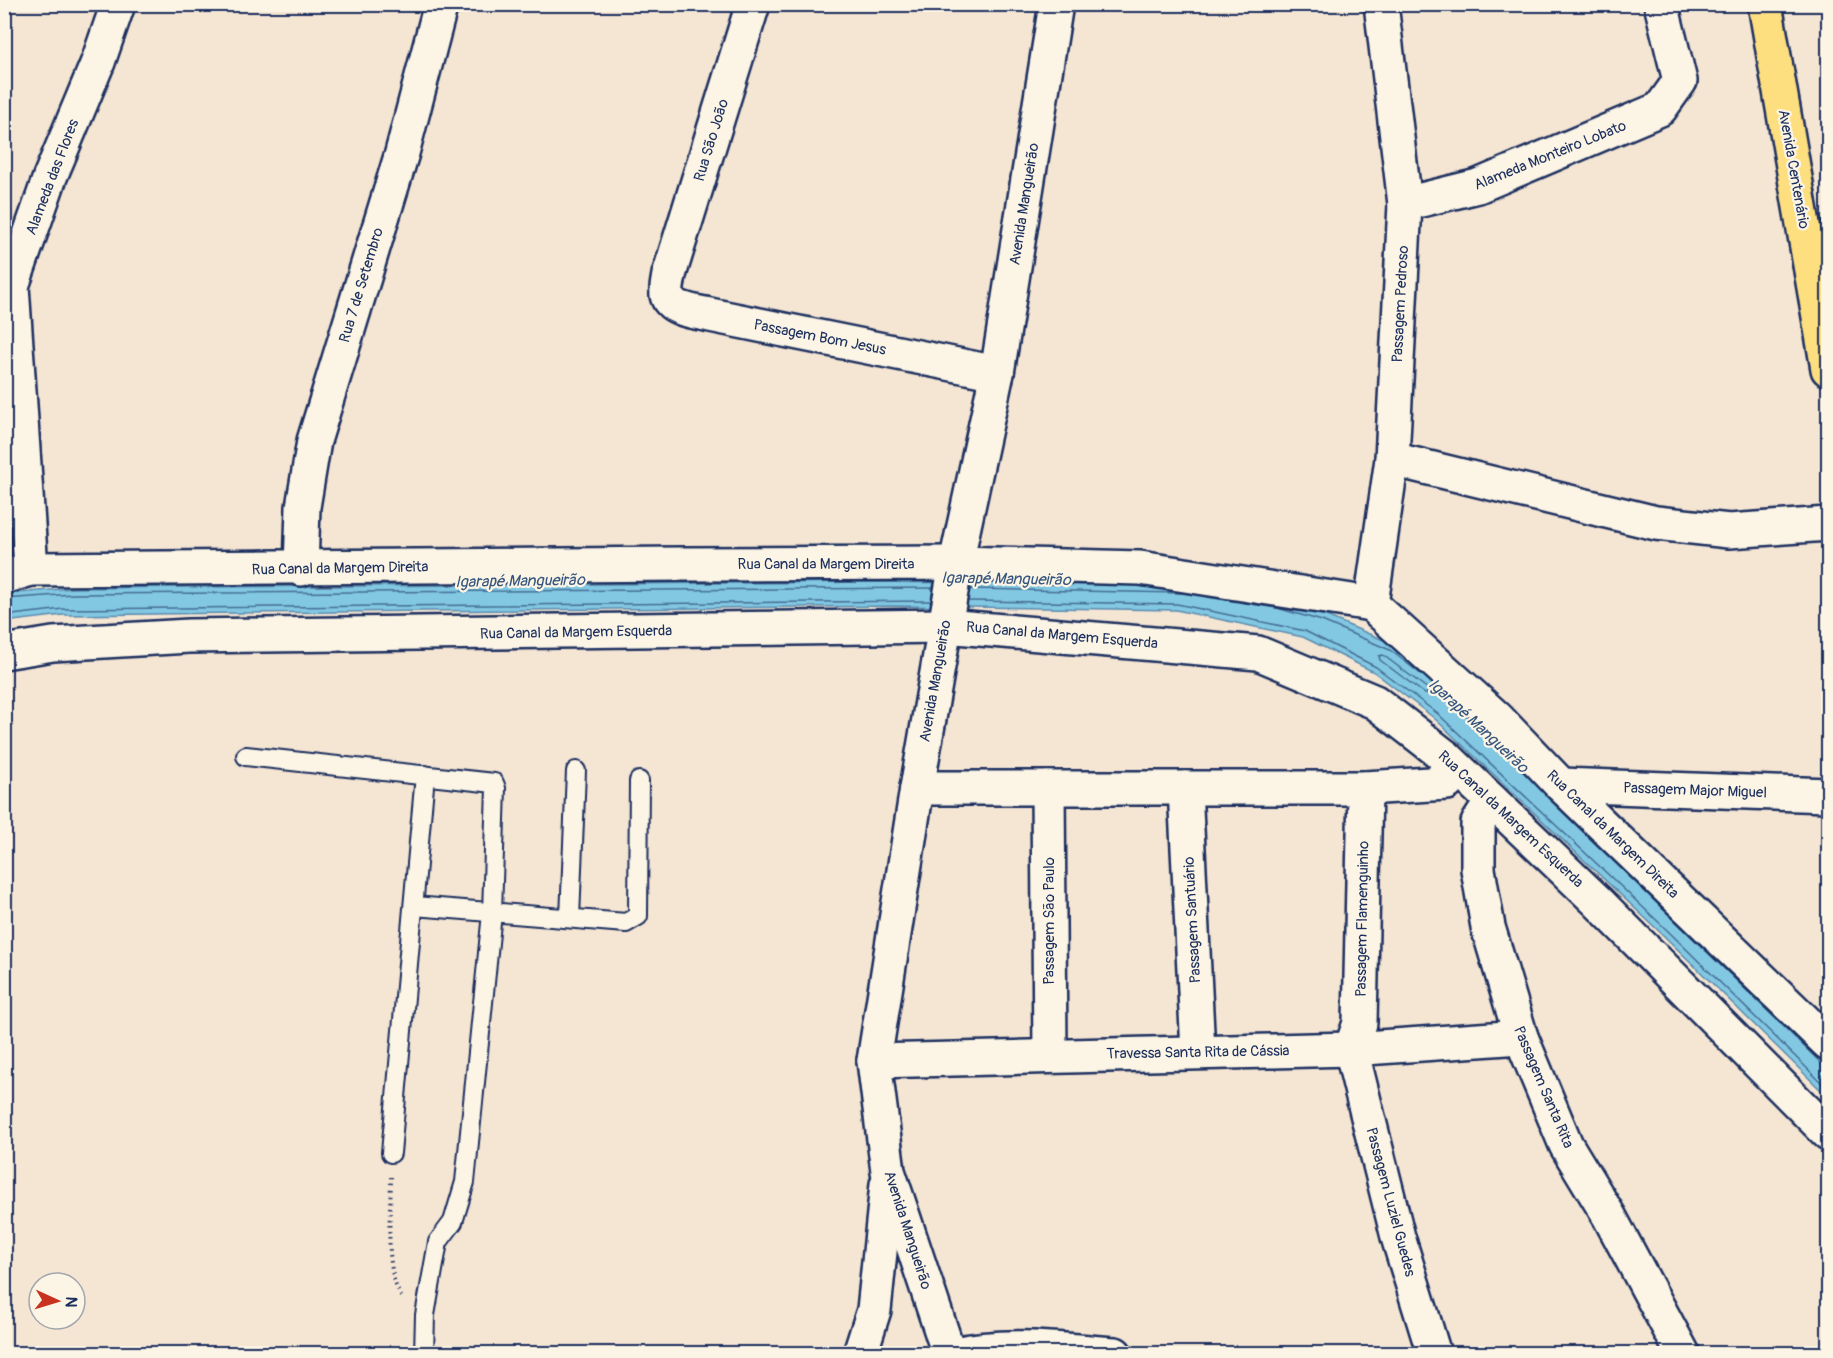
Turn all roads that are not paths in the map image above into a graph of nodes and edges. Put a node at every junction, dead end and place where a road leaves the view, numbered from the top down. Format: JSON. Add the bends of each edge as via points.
{"nodes":[{"id":1,"x":118,"y":4,"type":"edge"},
{"id":2,"x":441,"y":4,"type":"edge"},
{"id":3,"x":753,"y":4,"type":"edge"},
{"id":4,"x":1056,"y":4,"type":"edge"},
{"id":5,"x":1381,"y":4,"type":"edge"},
{"id":6,"x":1661,"y":4,"type":"edge"},
{"id":7,"x":1765,"y":4,"type":"edge"},
{"id":8,"x":1405,"y":204,"type":"junction"},
{"id":9,"x":669,"y":275,"type":"joint"},
{"id":10,"x":8,"y":287,"type":"edge"},
{"id":11,"x":1828,"y":369,"type":"edge"},
{"id":12,"x":997,"y":373,"type":"junction"},
{"id":13,"x":1392,"y":459,"type":"junction"},
{"id":14,"x":1828,"y":524,"type":"edge"},
{"id":15,"x":956,"y":563,"type":"junction"},
{"id":16,"x":301,"y":569,"type":"junction"},
{"id":17,"x":18,"y":573,"type":"edge"},
{"id":18,"x":1371,"y":604,"type":"junction"},
{"id":19,"x":945,"y":626,"type":"junction"},
{"id":20,"x":4,"y":652,"type":"edge"},
{"id":21,"x":246,"y":756,"type":"dead end"},
{"id":22,"x":1446,"y":757,"type":"junction"},
{"id":23,"x":576,"y":771,"type":"dead end"},
{"id":24,"x":425,"y":775,"type":"junction"},
{"id":25,"x":639,"y":781,"type":"dead end"},
{"id":26,"x":1561,"y":785,"type":"junction"},
{"id":27,"x":916,"y":788,"type":"junction"},
{"id":28,"x":1048,"y":788,"type":"junction"},
{"id":29,"x":1185,"y":788,"type":"junction"},
{"id":30,"x":1365,"y":788,"type":"junction"},
{"id":31,"x":1828,"y":795,"type":"edge"},
{"id":32,"x":1492,"y":801,"type":"junction"},
{"id":33,"x":414,"y":906,"type":"junction"},
{"id":34,"x":492,"y":913,"type":"junction"},
{"id":35,"x":570,"y":918,"type":"junction"},
{"id":36,"x":1521,"y":1037,"type":"junction"},
{"id":37,"x":1828,"y":1043,"type":"edge"},
{"id":38,"x":1352,"y":1049,"type":"junction"},
{"id":39,"x":1198,"y":1052,"type":"junction"},
{"id":40,"x":1050,"y":1055,"type":"junction"},
{"id":41,"x":874,"y":1061,"type":"junction"},
{"id":42,"x":1828,"y":1133,"type":"edge"},
{"id":43,"x":391,"y":1153,"type":"road end"},
{"id":44,"x":888,"y":1172,"type":"junction"},
{"id":45,"x":875,"y":1303,"type":"junction"},
{"id":46,"x":424,"y":1353,"type":"edge"},
{"id":47,"x":860,"y":1353,"type":"edge"},
{"id":48,"x":879,"y":1353,"type":"edge"},
{"id":49,"x":949,"y":1353,"type":"edge"},
{"id":50,"x":954,"y":1353,"type":"edge"},
{"id":51,"x":1115,"y":1353,"type":"edge"},
{"id":52,"x":1434,"y":1353,"type":"edge"},
{"id":53,"x":1683,"y":1353,"type":"edge"}],
"edges":[{"from":1,"to":10,"type":"street","name":"Alameda das Flores"},
{"from":2,"to":16,"type":"street","name":"Rua 7 de Setembro","via":[[402,153],[314,441],[303,507]]},
{"from":3,"to":9,"type":"street","name":"Rua São João"},
{"from":4,"to":12,"type":"street","name":"Avenida Mangueirão"},
{"from":5,"to":8,"type":"street","name":"Passagem Pedroso"},
{"from":6,"to":8,"type":"street","name":"Alameda Monteiro Lobato","via":[[1680,81],[1660,109],[1478,186]]},
{"from":7,"to":11,"type":"main road","name":"Avenida Centenário"},
{"from":8,"to":13,"type":"street","name":"Passagem Pedroso"},
{"from":9,"to":12,"type":"street","name":"Passagem Bom Jesus","via":[[667,295],[683,309]]},
{"from":10,"to":17,"type":"street","name":"Alameda das Flores"},
{"from":12,"to":15,"type":"street","name":"Avenida Mangueirão"},
{"from":13,"to":14,"type":"street","via":[[1656,523],[1729,531]]},
{"from":13,"to":18,"type":"street","name":"Passagem Pedroso"},
{"from":15,"to":16,"type":"street","name":"Rua Canal da Margem Direita"},
{"from":15,"to":18,"type":"street","name":"Rua Canal da Margem Direita","via":[[1140,568]]},
{"from":15,"to":19,"type":"street","name":"Avenida Mangueirão"},
{"from":16,"to":17,"type":"street","name":"Rua Canal da Margem Direita"},
{"from":18,"to":26,"type":"street","name":"Rua Canal da Margem Direita","via":[[1473,695]]},
{"from":19,"to":20,"type":"street","name":"Rua Canal da Margem Esquerda","via":[[189,636],[53,644]]},
{"from":19,"to":22,"type":"street","name":"Rua Canal da Margem Esquerda","via":[[1258,652],[1375,702]]},
{"from":19,"to":27,"type":"street","name":"Avenida Mangueirão"},
{"from":21,"to":24,"type":"lane"},
{"from":22,"to":30,"type":"street","via":[[1447,783]]},
{"from":22,"to":32,"type":"street","name":"Rua Canal da Margem Esquerda"},
{"from":23,"to":35,"type":"lane"},
{"from":24,"to":33,"type":"lane"},
{"from":24,"to":34,"type":"lane","via":[[494,783]]},
{"from":25,"to":35,"type":"lane","via":[[638,916],[626,923]]},
{"from":26,"to":31,"type":"street","name":"Passagem Major Miguel"},
{"from":26,"to":37,"type":"street","name":"Rua Canal da Margem Direita"},
{"from":27,"to":28,"type":"street"},
{"from":27,"to":41,"type":"street","name":"Avenida Mangueirão"},
{"from":28,"to":29,"type":"street"},
{"from":28,"to":40,"type":"street","name":"Passagem São Paulo"},
{"from":29,"to":30,"type":"street"},
{"from":29,"to":39,"type":"street","name":"Passagem Santuário"},
{"from":30,"to":38,"type":"street","name":"Passagem Flamenguinho","via":[[1360,1023]]},
{"from":32,"to":36,"type":"street","name":"Passagem Santa Rita","via":[[1478,823],[1478,869],[1488,927]]},
{"from":32,"to":42,"type":"street","name":"Rua Canal da Margem Esquerda"},
{"from":33,"to":34,"type":"lane"},
{"from":33,"to":43,"type":"lane"},
{"from":34,"to":35,"type":"lane"},
{"from":34,"to":46,"type":"lane","via":[[465,1182],[453,1222],[438,1242],[425,1315]]},
{"from":36,"to":38,"type":"street","name":"Travessa Santa Rita de Cássia"},
{"from":36,"to":53,"type":"street","name":"Passagem Santa Rita","via":[[1566,1144]]},
{"from":38,"to":39,"type":"street","name":"Travessa Santa Rita de Cássia"},
{"from":38,"to":52,"type":"street","name":"Passagem Luziel Guedes","via":[[1398,1237]]},
{"from":39,"to":40,"type":"street","name":"Travessa Santa Rita de Cássia"},
{"from":40,"to":41,"type":"street","name":"Travessa Santa Rita de Cássia"},
{"from":41,"to":44,"type":"street","name":"Avenida Mangueirão"},
{"from":44,"to":45,"type":"street"},
{"from":44,"to":49,"type":"street","name":"Avenida Mangueirão"},
{"from":45,"to":47,"type":"street"},
{"from":45,"to":48,"type":"street"},
{"from":50,"to":51,"type":"street","via":[[978,1348],[1023,1348]]}]}
